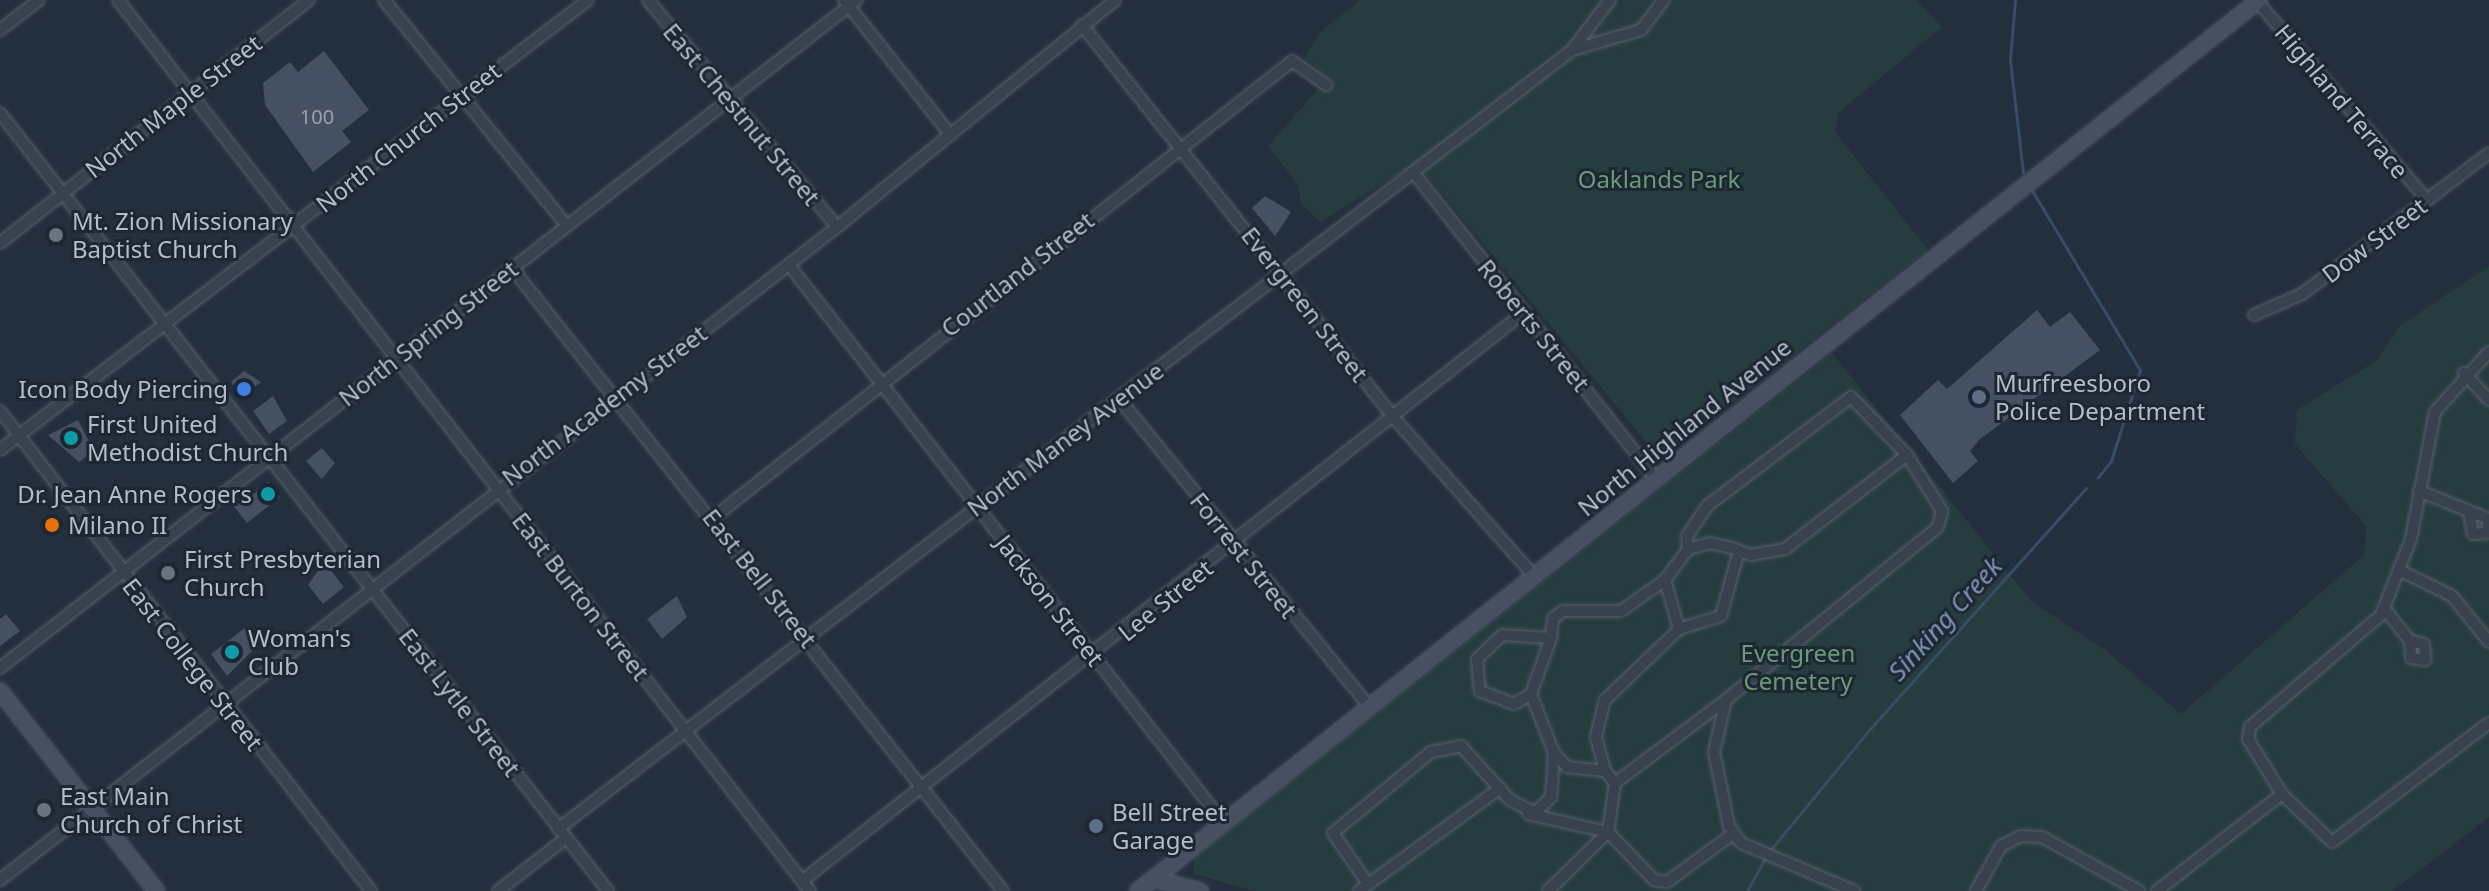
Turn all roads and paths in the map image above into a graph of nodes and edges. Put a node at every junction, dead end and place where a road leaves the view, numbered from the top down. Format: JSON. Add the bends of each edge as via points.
{"nodes":[{"id":1,"x":39,"y":0,"type":"edge"},
{"id":2,"x":118,"y":0,"type":"edge"},
{"id":3,"x":309,"y":0,"type":"edge"},
{"id":4,"x":384,"y":0,"type":"edge"},
{"id":5,"x":588,"y":0,"type":"edge"},
{"id":6,"x":648,"y":0,"type":"edge"},
{"id":7,"x":1115,"y":0,"type":"edge"},
{"id":8,"x":1610,"y":0,"type":"edge"},
{"id":9,"x":1664,"y":0,"type":"edge"},
{"id":10,"x":2258,"y":1,"type":"edge"},
{"id":11,"x":850,"y":2,"type":"edge"},
{"id":12,"x":1082,"y":25,"type":"junction"},
{"id":13,"x":0,"y":30,"type":"edge"},
{"id":14,"x":1572,"y":50,"type":"junction"},
{"id":15,"x":1326,"y":85,"type":"dead end"},
{"id":16,"x":190,"y":93,"type":"junction"},
{"id":17,"x":461,"y":95,"type":"junction"},
{"id":18,"x":730,"y":102,"type":"junction"},
{"id":19,"x":0,"y":113,"type":"edge"},
{"id":20,"x":950,"y":134,"type":"junction"},
{"id":21,"x":1177,"y":146,"type":"junction"},
{"id":22,"x":2489,"y":153,"type":"edge"},
{"id":23,"x":1413,"y":172,"type":"junction"},
{"id":24,"x":62,"y":193,"type":"junction"},
{"id":25,"x":2427,"y":200,"type":"junction"},
{"id":26,"x":293,"y":225,"type":"junction"},
{"id":27,"x":566,"y":225,"type":"junction"},
{"id":28,"x":837,"y":227,"type":"junction"},
{"id":29,"x":0,"y":243,"type":"edge"},
{"id":30,"x":789,"y":265,"type":"junction"},
{"id":31,"x":512,"y":268,"type":"junction"},
{"id":32,"x":1281,"y":271,"type":"junction"},
{"id":33,"x":1523,"y":313,"type":"junction"},
{"id":34,"x":2254,"y":315,"type":"dead end"},
{"id":35,"x":165,"y":324,"type":"junction"},
{"id":36,"x":2489,"y":352,"type":"edge"},
{"id":37,"x":395,"y":359,"type":"junction"},
{"id":38,"x":2464,"y":373,"type":"junction"},
{"id":39,"x":878,"y":380,"type":"junction"},
{"id":40,"x":615,"y":396,"type":"junction"},
{"id":41,"x":1120,"y":400,"type":"junction"},
{"id":42,"x":2489,"y":400,"type":"edge"},
{"id":43,"x":0,"y":411,"type":"edge"},
{"id":44,"x":1395,"y":419,"type":"junction"},
{"id":45,"x":18,"y":436,"type":"junction"},
{"id":46,"x":0,"y":450,"type":"edge"},
{"id":47,"x":1907,"y":455,"type":"junction"},
{"id":48,"x":268,"y":458,"type":"junction"},
{"id":49,"x":1655,"y":477,"type":"junction"},
{"id":50,"x":495,"y":487,"type":"junction"},
{"id":51,"x":2419,"y":491,"type":"junction"},
{"id":52,"x":977,"y":505,"type":"junction"},
{"id":53,"x":2469,"y":512,"type":"dead end"},
{"id":54,"x":713,"y":518,"type":"junction"},
{"id":55,"x":1234,"y":544,"type":"junction"},
{"id":56,"x":1688,"y":549,"type":"junction"},
{"id":57,"x":1739,"y":551,"type":"junction"},
{"id":58,"x":2401,"y":571,"type":"junction"},
{"id":59,"x":122,"y":573,"type":"junction"},
{"id":60,"x":1535,"y":577,"type":"junction"},
{"id":61,"x":1665,"y":580,"type":"junction"},
{"id":62,"x":370,"y":587,"type":"junction"},
{"id":63,"x":2384,"y":608,"type":"junction"},
{"id":64,"x":1679,"y":629,"type":"junction"},
{"id":65,"x":1551,"y":638,"type":"junction"},
{"id":66,"x":809,"y":640,"type":"junction"},
{"id":67,"x":2410,"y":641,"type":"dead end"},
{"id":68,"x":2489,"y":642,"type":"edge"},
{"id":69,"x":1094,"y":657,"type":"junction"},
{"id":70,"x":0,"y":668,"type":"edge"},
{"id":71,"x":0,"y":691,"type":"edge"},
{"id":72,"x":1531,"y":694,"type":"junction"},
{"id":73,"x":1726,"y":700,"type":"junction"},
{"id":74,"x":224,"y":704,"type":"junction"},
{"id":75,"x":1370,"y":708,"type":"junction"},
{"id":76,"x":2489,"y":723,"type":"edge"},
{"id":77,"x":688,"y":731,"type":"junction"},
{"id":78,"x":1554,"y":753,"type":"junction"},
{"id":79,"x":1567,"y":767,"type":"junction"},
{"id":80,"x":1605,"y":771,"type":"junction"},
{"id":81,"x":1556,"y":774,"type":"junction"},
{"id":82,"x":1615,"y":783,"type":"junction"},
{"id":83,"x":922,"y":787,"type":"junction"},
{"id":84,"x":1500,"y":788,"type":"junction"},
{"id":85,"x":2282,"y":794,"type":"junction"},
{"id":86,"x":91,"y":808,"type":"junction"},
{"id":87,"x":1527,"y":813,"type":"junction"},
{"id":88,"x":1223,"y":822,"type":"junction"},
{"id":89,"x":1608,"y":832,"type":"junction"},
{"id":90,"x":1734,"y":833,"type":"junction"},
{"id":91,"x":562,"y":834,"type":"junction"},
{"id":92,"x":1153,"y":879,"type":"junction"},
{"id":93,"x":0,"y":880,"type":"edge"},
{"id":94,"x":802,"y":881,"type":"junction"},
{"id":95,"x":1364,"y":888,"type":"edge"},
{"id":96,"x":2122,"y":888,"type":"edge"},
{"id":97,"x":156,"y":891,"type":"edge"},
{"id":98,"x":371,"y":891,"type":"edge"},
{"id":99,"x":498,"y":891,"type":"edge"},
{"id":100,"x":608,"y":891,"type":"edge"},
{"id":101,"x":810,"y":891,"type":"edge"},
{"id":102,"x":1003,"y":891,"type":"edge"},
{"id":103,"x":1138,"y":891,"type":"edge"},
{"id":104,"x":1200,"y":891,"type":"edge"},
{"id":105,"x":1548,"y":891,"type":"edge"},
{"id":106,"x":1854,"y":891,"type":"edge"},
{"id":107,"x":1976,"y":891,"type":"edge"},
{"id":108,"x":2139,"y":891,"type":"edge"},
{"id":109,"x":2157,"y":891,"type":"edge"}],
"edges":[{"from":1,"to":13,"type":"street"},
{"from":2,"to":16,"type":"street","name":"East Burton Street"},
{"from":3,"to":16,"type":"street","name":"North Maple Street"},
{"from":4,"to":17,"type":"street"},
{"from":5,"to":17,"type":"street","name":"North Church Street"},
{"from":6,"to":18,"type":"street","name":"East Chestnut Street"},
{"from":7,"to":12,"type":"street","name":"North Academy Street"},
{"from":8,"to":14,"type":"street"},
{"from":9,"to":14,"type":"street","via":[[1641,30]]},
{"from":10,"to":25,"type":"street","name":"Highland Terrace"},
{"from":10,"to":49,"type":"street","name":"North Highland Avenue"},
{"from":11,"to":18,"type":"street","name":"North Spring Street"},
{"from":11,"to":20,"type":"street"},
{"from":12,"to":20,"type":"street","name":"North Academy Street"},
{"from":12,"to":21,"type":"street","name":"Evergreen Street"},
{"from":14,"to":23,"type":"street","name":"North Maney Avenue"},
{"from":15,"to":21,"type":"street","name":"Courtland Street","via":[[1292,61]]},
{"from":16,"to":24,"type":"street","name":"North Maple Street"},
{"from":16,"to":26,"type":"street","name":"East Burton Street"},
{"from":17,"to":26,"type":"street","name":"North Church Street"},
{"from":17,"to":27,"type":"street"},
{"from":18,"to":27,"type":"street","name":"North Spring Street"},
{"from":18,"to":28,"type":"street","name":"East Chestnut Street"},
{"from":19,"to":24,"type":"street","name":"East Lytle Street"},
{"from":20,"to":28,"type":"street","name":"North Academy Street"},
{"from":21,"to":32,"type":"street","name":"Evergreen Street"},
{"from":21,"to":39,"type":"street","name":"Courtland Street"},
{"from":22,"to":25,"type":"street","name":"Dow Street"},
{"from":23,"to":32,"type":"street","name":"North Maney Avenue"},
{"from":23,"to":33,"type":"street","name":"Roberts Street"},
{"from":24,"to":29,"type":"street","name":"North Maple Street"},
{"from":24,"to":35,"type":"street","name":"East Lytle Street"},
{"from":25,"to":34,"type":"street","name":"Dow Street","via":[[2302,294]]},
{"from":26,"to":35,"type":"street","name":"North Church Street"},
{"from":26,"to":37,"type":"street","name":"East Burton Street"},
{"from":27,"to":31,"type":"street","name":"North Spring Street"},
{"from":28,"to":30,"type":"street","name":"North Academy Street"},
{"from":30,"to":39,"type":"street","name":"Jackson Street"},
{"from":30,"to":40,"type":"street","name":"North Academy Street"},
{"from":31,"to":37,"type":"street","name":"North Spring Street"},
{"from":31,"to":40,"type":"street","name":"East Bell Street"},
{"from":32,"to":41,"type":"street","name":"North Maney Avenue"},
{"from":32,"to":44,"type":"street","name":"Evergreen Street"},
{"from":33,"to":44,"type":"street","name":"Lee Street"},
{"from":33,"to":49,"type":"street","name":"Roberts Street"},
{"from":35,"to":45,"type":"street","name":"North Church Street"},
{"from":35,"to":48,"type":"street","name":"East Lytle Street"},
{"from":36,"to":38,"type":"street"},
{"from":37,"to":48,"type":"street","name":"North Spring Street"},
{"from":37,"to":50,"type":"street","name":"East Burton Street"},
{"from":38,"to":42,"type":"street"},
{"from":38,"to":51,"type":"street","via":[[2435,412]]},
{"from":39,"to":52,"type":"street","name":"Jackson Street"},
{"from":39,"to":54,"type":"street","name":"Courtland Street"},
{"from":40,"to":50,"type":"street","name":"North Academy Street"},
{"from":40,"to":54,"type":"street","name":"East Bell Street"},
{"from":41,"to":52,"type":"street","name":"North Maney Avenue"},
{"from":41,"to":55,"type":"street","name":"Forrest Street"},
{"from":43,"to":45,"type":"street","name":"East College Street"},
{"from":44,"to":55,"type":"street","name":"Lee Street"},
{"from":44,"to":60,"type":"street","name":"Evergreen Street"},
{"from":45,"to":46,"type":"street","name":"North Church Street"},
{"from":45,"to":59,"type":"street","name":"East College Street"},
{"from":47,"to":56,"type":"street","via":[[1851,397],[1707,506],[1687,536]]},
{"from":47,"to":57,"type":"street","via":[[1785,549]]},
{"from":47,"to":73,"type":"street","via":[[1936,495],[1938,527]]},
{"from":48,"to":59,"type":"street","name":"North Spring Street"},
{"from":48,"to":62,"type":"street","name":"East Lytle Street"},
{"from":49,"to":60,"type":"street","name":"North Highland Avenue"},
{"from":50,"to":62,"type":"street","name":"North Academy Street"},
{"from":50,"to":77,"type":"street","name":"East Burton Street"},
{"from":51,"to":53,"type":"street"},
{"from":51,"to":58,"type":"street"},
{"from":52,"to":66,"type":"street","name":"North Maney Avenue"},
{"from":52,"to":69,"type":"street","name":"Jackson Street"},
{"from":54,"to":66,"type":"street","name":"East Bell Street"},
{"from":55,"to":69,"type":"street","name":"Lee Street"},
{"from":55,"to":75,"type":"street","name":"Forrest Street"},
{"from":56,"to":57,"type":"street","via":[[1710,543]]},
{"from":56,"to":61,"type":"street"},
{"from":57,"to":64,"type":"street","via":[[1721,616]]},
{"from":58,"to":63,"type":"street"},
{"from":58,"to":68,"type":"street","via":[[2452,596]]},
{"from":59,"to":70,"type":"street","name":"North Spring Street"},
{"from":59,"to":74,"type":"street","name":"East College Street"},
{"from":60,"to":75,"type":"street","name":"North Highland Avenue"},
{"from":61,"to":64,"type":"street"},
{"from":61,"to":65,"type":"street","via":[[1621,611],[1563,611],[1553,618]]},
{"from":62,"to":74,"type":"street","name":"North Academy Street"},
{"from":62,"to":91,"type":"street","name":"East Lytle Street"},
{"from":63,"to":67,"type":"street"},
{"from":63,"to":85,"type":"street","via":[[2342,655],[2250,727],[2249,745]]},
{"from":64,"to":80,"type":"street","via":[[1605,700],[1596,737]]},
{"from":65,"to":72,"type":"street"},
{"from":65,"to":72,"type":"street","via":[[1502,635],[1477,659],[1473,676],[1493,702],[1514,704]]},
{"from":66,"to":77,"type":"street","name":"North Maney Avenue"},
{"from":66,"to":83,"type":"street","name":"East Bell Street"},
{"from":69,"to":83,"type":"street","name":"Lee Street"},
{"from":69,"to":88,"type":"street","name":"Jackson Street"},
{"from":71,"to":86,"type":"street"},
{"from":72,"to":78,"type":"street"},
{"from":73,"to":82,"type":"street"},
{"from":73,"to":90,"type":"street","via":[[1714,752]]},
{"from":74,"to":86,"type":"street","name":"North Academy Street"},
{"from":74,"to":98,"type":"street","name":"East College Street"},
{"from":75,"to":88,"type":"street","name":"North Highland Avenue"},
{"from":76,"to":85,"type":"street","via":[[2332,842]]},
{"from":77,"to":91,"type":"street","name":"North Maney Avenue"},
{"from":77,"to":94,"type":"street","name":"East Burton Street"},
{"from":78,"to":79,"type":"street"},
{"from":78,"to":81,"type":"street"},
{"from":79,"to":80,"type":"street"},
{"from":79,"to":81,"type":"street"},
{"from":80,"to":82,"type":"street"},
{"from":81,"to":87,"type":"street","via":[[1551,797]]},
{"from":82,"to":89,"type":"street"},
{"from":83,"to":94,"type":"street","name":"Lee Street"},
{"from":83,"to":102,"type":"street","name":"East Bell Street"},
{"from":84,"to":87,"type":"street"},
{"from":84,"to":95,"type":"street"},
{"from":84,"to":95,"type":"street","via":[[1461,746],[1431,752],[1333,833]]},
{"from":85,"to":109,"type":"street"},
{"from":86,"to":93,"type":"street","name":"North Academy Street"},
{"from":86,"to":97,"type":"street"},
{"from":87,"to":89,"type":"street"},
{"from":88,"to":92,"type":"street","name":"North Highland Avenue"},
{"from":89,"to":90,"type":"street","via":[[1654,880],[1667,882]]},
{"from":89,"to":105,"type":"street"},
{"from":90,"to":106,"type":"street","via":[[1765,858]]},
{"from":91,"to":99,"type":"street","name":"North Maney Avenue"},
{"from":91,"to":100,"type":"street","name":"East Lytle Street"},
{"from":92,"to":103,"type":"street","name":"North Highland Avenue"},
{"from":92,"to":104,"type":"street"},
{"from":94,"to":101,"type":"street","name":"East Burton Street"},
{"from":96,"to":107,"type":"street","via":[[2042,837],[2021,836],[2001,846]]},
{"from":96,"to":108,"type":"street"}]}
